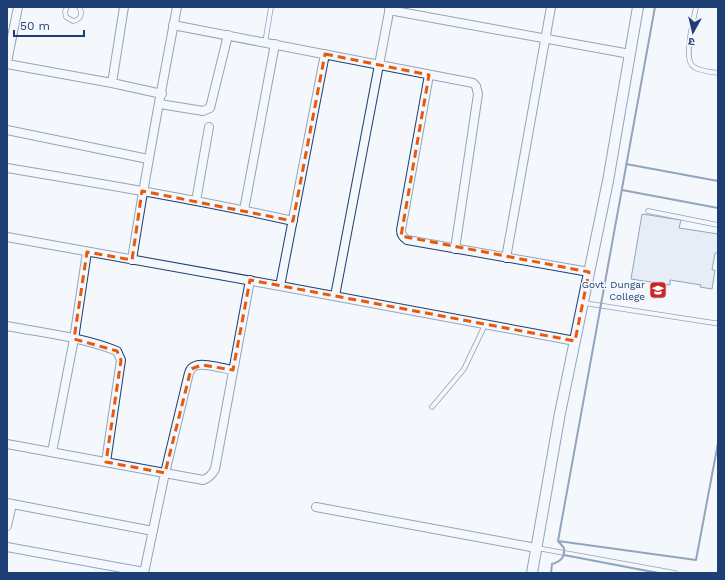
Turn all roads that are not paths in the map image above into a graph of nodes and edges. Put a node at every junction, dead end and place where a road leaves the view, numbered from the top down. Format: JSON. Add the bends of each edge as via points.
{"nodes":[{"id":1,"x":18,"y":7,"type":"edge"},
{"id":2,"x":67,"y":7,"type":"edge"},
{"id":3,"x":79,"y":7,"type":"edge"},
{"id":4,"x":124,"y":7,"type":"edge"},
{"id":5,"x":177,"y":7,"type":"edge"},
{"id":6,"x":272,"y":7,"type":"edge"},
{"id":7,"x":551,"y":7,"type":"edge"},
{"id":8,"x":638,"y":7,"type":"edge"},
{"id":9,"x":696,"y":7,"type":"edge"},
{"id":10,"x":389,"y":9,"type":"edge"},
{"id":11,"x":173,"y":26,"type":"junction"},
{"id":12,"x":228,"y":36,"type":"junction"},
{"id":13,"x":546,"y":38,"type":"junction"},
{"id":14,"x":265,"y":42,"type":"junction"},
{"id":15,"x":275,"y":44,"type":"junction"},
{"id":16,"x":325,"y":54,"type":"junction"},
{"id":17,"x":630,"y":54,"type":"junction"},
{"id":18,"x":7,"y":63,"type":"edge"},
{"id":19,"x":378,"y":65,"type":"junction"},
{"id":20,"x":718,"y":73,"type":"edge"},
{"id":21,"x":429,"y":75,"type":"junction"},
{"id":22,"x":112,"y":83,"type":"junction"},
{"id":23,"x":162,"y":94,"type":"junction"},
{"id":24,"x":160,"y":104,"type":"junction"},
{"id":25,"x":209,"y":127,"type":"dead end"},
{"id":26,"x":7,"y":130,"type":"edge"},
{"id":27,"x":148,"y":159,"type":"junction"},
{"id":28,"x":7,"y":168,"type":"edge"},
{"id":29,"x":142,"y":191,"type":"junction"},
{"id":30,"x":196,"y":201,"type":"junction"},
{"id":31,"x":244,"y":210,"type":"junction"},
{"id":32,"x":648,"y":211,"type":"dead end"},
{"id":33,"x":293,"y":221,"type":"junction"},
{"id":34,"x":718,"y":225,"type":"edge"},
{"id":35,"x":7,"y":237,"type":"edge"},
{"id":36,"x":455,"y":249,"type":"junction"},
{"id":37,"x":87,"y":252,"type":"junction"},
{"id":38,"x":506,"y":258,"type":"junction"},
{"id":39,"x":132,"y":260,"type":"junction"},
{"id":40,"x":589,"y":272,"type":"junction"},
{"id":41,"x":250,"y":280,"type":"junction"},
{"id":42,"x":280,"y":286,"type":"junction"},
{"id":43,"x":334,"y":296,"type":"junction"},
{"id":44,"x":583,"y":303,"type":"junction"},
{"id":45,"x":718,"y":322,"type":"edge"},
{"id":46,"x":486,"y":324,"type":"junction"},
{"id":47,"x":7,"y":326,"type":"edge"},
{"id":48,"x":74,"y":339,"type":"junction"},
{"id":49,"x":575,"y":341,"type":"junction"},
{"id":50,"x":233,"y":370,"type":"junction"},
{"id":51,"x":432,"y":407,"type":"dead end"},
{"id":52,"x":7,"y":444,"type":"edge"},
{"id":53,"x":52,"y":452,"type":"junction"},
{"id":54,"x":106,"y":462,"type":"junction"},
{"id":55,"x":165,"y":473,"type":"junction"},
{"id":56,"x":9,"y":503,"type":"edge"},
{"id":57,"x":316,"y":507,"type":"dead end"},
{"id":58,"x":7,"y":526,"type":"edge"},
{"id":59,"x":153,"y":531,"type":"junction"},
{"id":60,"x":7,"y":547,"type":"edge"},
{"id":61,"x":536,"y":548,"type":"junction"},
{"id":62,"x":144,"y":572,"type":"edge"},
{"id":63,"x":532,"y":573,"type":"edge"},
{"id":64,"x":674,"y":573,"type":"edge"}],
"edges":[{"from":1,"to":18,"type":"street"},
{"from":2,"to":3,"type":"lane","via":[[65,14],[73,21],[81,15]]},
{"from":4,"to":22,"type":"street"},
{"from":5,"to":11,"type":"street"},
{"from":6,"to":14,"type":"lane"},
{"from":7,"to":13,"type":"street"},
{"from":8,"to":17,"type":"street"},
{"from":9,"to":20,"type":"lane","via":[[688,50],[689,62],[692,67]]},
{"from":10,"to":13,"type":"street"},
{"from":10,"to":19,"type":"street"},
{"from":11,"to":12,"type":"street"},
{"from":11,"to":23,"type":"street"},
{"from":12,"to":14,"type":"street"},
{"from":12,"to":24,"type":"street","via":[[210,108],[203,111]]},
{"from":13,"to":17,"type":"street"},
{"from":13,"to":38,"type":"street"},
{"from":14,"to":15,"type":"street"},
{"from":15,"to":16,"type":"street"},
{"from":15,"to":31,"type":"street"},
{"from":16,"to":19,"type":"street"},
{"from":16,"to":33,"type":"street"},
{"from":17,"to":40,"type":"street"},
{"from":18,"to":22,"type":"street"},
{"from":19,"to":21,"type":"street"},
{"from":19,"to":43,"type":"street"},
{"from":21,"to":36,"type":"street","via":[[473,84],[478,89]]},
{"from":21,"to":36,"type":"street","via":[[401,234],[407,240]]},
{"from":22,"to":23,"type":"street"},
{"from":23,"to":24,"type":"street"},
{"from":24,"to":27,"type":"street"},
{"from":25,"to":30,"type":"street"},
{"from":26,"to":27,"type":"street"},
{"from":27,"to":29,"type":"street"},
{"from":28,"to":29,"type":"street"},
{"from":29,"to":30,"type":"street"},
{"from":29,"to":39,"type":"street"},
{"from":30,"to":31,"type":"street"},
{"from":31,"to":33,"type":"street"},
{"from":32,"to":34,"type":"lane"},
{"from":33,"to":42,"type":"street"},
{"from":35,"to":37,"type":"street"},
{"from":36,"to":38,"type":"street"},
{"from":37,"to":39,"type":"street"},
{"from":37,"to":48,"type":"street"},
{"from":38,"to":40,"type":"street"},
{"from":39,"to":41,"type":"street"},
{"from":40,"to":44,"type":"street"},
{"from":41,"to":42,"type":"street"},
{"from":41,"to":50,"type":"street"},
{"from":42,"to":43,"type":"street"},
{"from":43,"to":46,"type":"street"},
{"from":44,"to":45,"type":"lane"},
{"from":44,"to":49,"type":"street"},
{"from":46,"to":49,"type":"street"},
{"from":46,"to":51,"type":"lane","via":[[464,369]]},
{"from":47,"to":48,"type":"street"},
{"from":48,"to":53,"type":"street"},
{"from":48,"to":54,"type":"street","via":[[108,347],[117,351],[120,356]]},
{"from":49,"to":61,"type":"street"},
{"from":50,"to":55,"type":"street","via":[[196,365],[188,373]]},
{"from":50,"to":55,"type":"street","via":[[212,475],[203,480]]},
{"from":52,"to":53,"type":"street"},
{"from":53,"to":54,"type":"street"},
{"from":54,"to":55,"type":"street"},
{"from":55,"to":59,"type":"street"},
{"from":56,"to":58,"type":"street"},
{"from":56,"to":59,"type":"street"},
{"from":57,"to":61,"type":"street"},
{"from":59,"to":62,"type":"street"},
{"from":60,"to":62,"type":"street"},
{"from":61,"to":63,"type":"street"},
{"from":61,"to":64,"type":"lane"}]}
